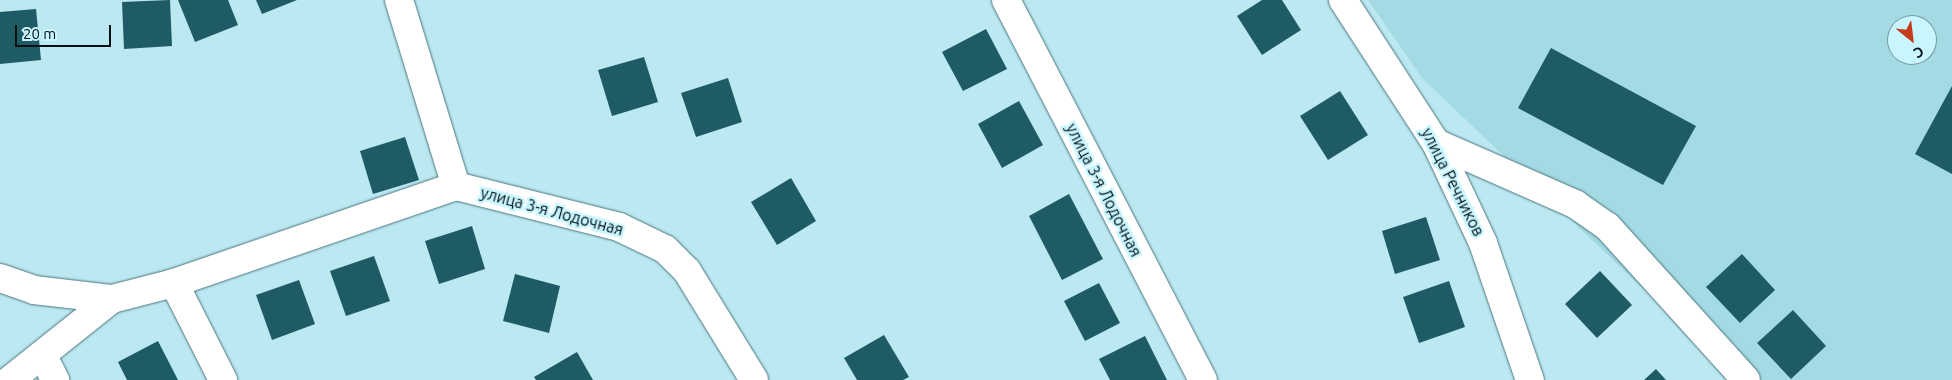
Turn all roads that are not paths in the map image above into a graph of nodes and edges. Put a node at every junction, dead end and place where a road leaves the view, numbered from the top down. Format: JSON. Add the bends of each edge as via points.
{"nodes":[{"id":1,"x":399,"y":0,"type":"edge"},
{"id":2,"x":1006,"y":0,"type":"edge"},
{"id":3,"x":1343,"y":0,"type":"edge"},
{"id":4,"x":1436,"y":143,"type":"junction"},
{"id":5,"x":456,"y":186,"type":"junction"},
{"id":6,"x":0,"y":278,"type":"edge"},
{"id":7,"x":174,"y":283,"type":"junction"},
{"id":8,"x":112,"y":299,"type":"junction"},
{"id":9,"x":43,"y":356,"type":"junction"},
{"id":10,"x":1196,"y":378,"type":"edge"},
{"id":11,"x":10,"y":380,"type":"edge"},
{"id":12,"x":55,"y":380,"type":"edge"},
{"id":13,"x":223,"y":380,"type":"edge"},
{"id":14,"x":754,"y":380,"type":"edge"},
{"id":15,"x":1530,"y":380,"type":"edge"},
{"id":16,"x":1746,"y":380,"type":"edge"}],
"edges":[{"from":1,"to":5,"type":"street"},
{"from":2,"to":10,"type":"street","name":"улица 3-я Лодочная"},
{"from":3,"to":4,"type":"street","name":"улица Речников"},
{"from":4,"to":15,"type":"street","name":"улица Речников","via":[[1483,243]]},
{"from":4,"to":16,"type":"street","via":[[1575,204],[1607,226]]},
{"from":5,"to":7,"type":"street"},
{"from":5,"to":14,"type":"street","name":"улица 3-я Лодочная","via":[[619,227],[664,248],[687,270]]},
{"from":6,"to":8,"type":"street","via":[[34,290]]},
{"from":7,"to":8,"type":"street"},
{"from":7,"to":13,"type":"street"},
{"from":8,"to":9,"type":"street"},
{"from":9,"to":11,"type":"street"},
{"from":9,"to":12,"type":"street"}]}
